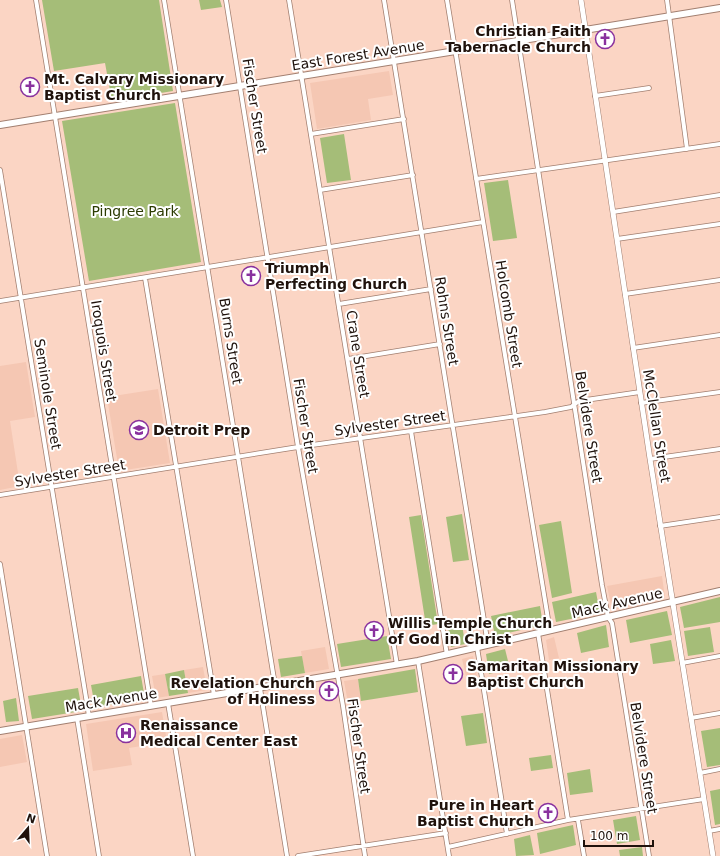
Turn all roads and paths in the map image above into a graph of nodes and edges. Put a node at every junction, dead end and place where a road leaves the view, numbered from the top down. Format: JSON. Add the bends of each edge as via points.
{"nodes":[{"id":1,"x":36,"y":0,"type":"edge"},
{"id":2,"x":164,"y":0,"type":"edge"},
{"id":3,"x":226,"y":0,"type":"edge"},
{"id":4,"x":289,"y":0,"type":"edge"},
{"id":5,"x":384,"y":0,"type":"edge"},
{"id":6,"x":447,"y":0,"type":"edge"},
{"id":7,"x":512,"y":0,"type":"edge"},
{"id":8,"x":581,"y":0,"type":"edge"},
{"id":9,"x":667,"y":0,"type":"edge"},
{"id":10,"x":720,"y":8,"type":"edge"},
{"id":11,"x":669,"y":17,"type":"junction"},
{"id":12,"x":585,"y":30,"type":"junction"},
{"id":13,"x":519,"y":41,"type":"junction"},
{"id":14,"x":456,"y":51,"type":"junction"},
{"id":15,"x":394,"y":61,"type":"junction"},
{"id":16,"x":302,"y":76,"type":"junction"},
{"id":17,"x":240,"y":87,"type":"junction"},
{"id":18,"x":649,"y":88,"type":"dead end"},
{"id":19,"x":180,"y":96,"type":"junction"},
{"id":20,"x":595,"y":96,"type":"junction"},
{"id":21,"x":55,"y":116,"type":"junction"},
{"id":22,"x":404,"y":119,"type":"junction"},
{"id":23,"x":0,"y":126,"type":"edge"},
{"id":24,"x":311,"y":134,"type":"junction"},
{"id":25,"x":720,"y":144,"type":"edge"},
{"id":26,"x":687,"y":149,"type":"junction"},
{"id":27,"x":605,"y":161,"type":"junction"},
{"id":28,"x":0,"y":170,"type":"edge"},
{"id":29,"x":538,"y":170,"type":"junction"},
{"id":30,"x":413,"y":175,"type":"junction"},
{"id":31,"x":476,"y":179,"type":"junction"},
{"id":32,"x":320,"y":190,"type":"junction"},
{"id":33,"x":720,"y":195,"type":"edge"},
{"id":34,"x":613,"y":212,"type":"junction"},
{"id":35,"x":483,"y":222,"type":"junction"},
{"id":36,"x":720,"y":224,"type":"edge"},
{"id":37,"x":422,"y":232,"type":"junction"},
{"id":38,"x":617,"y":239,"type":"junction"},
{"id":39,"x":329,"y":247,"type":"junction"},
{"id":40,"x":268,"y":258,"type":"junction"},
{"id":41,"x":208,"y":267,"type":"junction"},
{"id":42,"x":145,"y":278,"type":"junction"},
{"id":43,"x":720,"y":280,"type":"edge"},
{"id":44,"x":83,"y":288,"type":"junction"},
{"id":45,"x":431,"y":289,"type":"junction"},
{"id":46,"x":625,"y":294,"type":"junction"},
{"id":47,"x":21,"y":298,"type":"junction"},
{"id":48,"x":0,"y":301,"type":"edge"},
{"id":49,"x":338,"y":304,"type":"junction"},
{"id":50,"x":720,"y":335,"type":"edge"},
{"id":51,"x":440,"y":344,"type":"junction"},
{"id":52,"x":633,"y":348,"type":"junction"},
{"id":53,"x":348,"y":359,"type":"junction"},
{"id":54,"x":640,"y":392,"type":"junction"},
{"id":55,"x":720,"y":392,"type":"edge"},
{"id":56,"x":641,"y":403,"type":"junction"},
{"id":57,"x":575,"y":404,"type":"junction"},
{"id":58,"x":515,"y":416,"type":"junction"},
{"id":59,"x":453,"y":425,"type":"junction"},
{"id":60,"x":410,"y":431,"type":"junction"},
{"id":61,"x":360,"y":438,"type":"junction"},
{"id":62,"x":298,"y":447,"type":"junction"},
{"id":63,"x":720,"y":449,"type":"edge"},
{"id":64,"x":238,"y":457,"type":"junction"},
{"id":65,"x":650,"y":459,"type":"junction"},
{"id":66,"x":176,"y":467,"type":"junction"},
{"id":67,"x":114,"y":477,"type":"junction"},
{"id":68,"x":52,"y":487,"type":"junction"},
{"id":69,"x":0,"y":495,"type":"edge"},
{"id":70,"x":720,"y":517,"type":"edge"},
{"id":71,"x":660,"y":526,"type":"junction"},
{"id":72,"x":0,"y":564,"type":"edge"},
{"id":73,"x":720,"y":591,"type":"edge"},
{"id":74,"x":672,"y":602,"type":"junction"},
{"id":75,"x":608,"y":617,"type":"junction"},
{"id":76,"x":550,"y":631,"type":"junction"},
{"id":77,"x":538,"y":633,"type":"junction"},
{"id":78,"x":488,"y":645,"type":"junction"},
{"id":79,"x":477,"y":648,"type":"junction"},
{"id":80,"x":447,"y":655,"type":"junction"},
{"id":81,"x":720,"y":656,"type":"edge"},
{"id":82,"x":418,"y":661,"type":"junction"},
{"id":83,"x":682,"y":663,"type":"junction"},
{"id":84,"x":397,"y":665,"type":"junction"},
{"id":85,"x":337,"y":675,"type":"junction"},
{"id":86,"x":275,"y":685,"type":"junction"},
{"id":87,"x":260,"y":688,"type":"junction"},
{"id":88,"x":214,"y":695,"type":"junction"},
{"id":89,"x":168,"y":703,"type":"junction"},
{"id":90,"x":151,"y":706,"type":"junction"},
{"id":91,"x":720,"y":713,"type":"edge"},
{"id":92,"x":89,"y":716,"type":"junction"},
{"id":93,"x":77,"y":718,"type":"junction"},
{"id":94,"x":691,"y":718,"type":"junction"},
{"id":95,"x":27,"y":727,"type":"junction"},
{"id":96,"x":0,"y":731,"type":"edge"},
{"id":97,"x":720,"y":769,"type":"edge"},
{"id":98,"x":700,"y":773,"type":"junction"},
{"id":99,"x":704,"y":799,"type":"junction"},
{"id":100,"x":642,"y":810,"type":"junction"},
{"id":101,"x":568,"y":820,"type":"junction"},
{"id":102,"x":578,"y":820,"type":"junction"},
{"id":103,"x":720,"y":829,"type":"edge"},
{"id":104,"x":709,"y":831,"type":"junction"},
{"id":105,"x":446,"y":833,"type":"junction"},
{"id":106,"x":508,"y":834,"type":"junction"},
{"id":107,"x":363,"y":846,"type":"junction"},
{"id":108,"x":448,"y":847,"type":"junction"},
{"id":109,"x":47,"y":856,"type":"edge"},
{"id":110,"x":99,"y":856,"type":"edge"},
{"id":111,"x":193,"y":856,"type":"edge"},
{"id":112,"x":287,"y":856,"type":"edge"},
{"id":113,"x":298,"y":856,"type":"edge"},
{"id":114,"x":364,"y":856,"type":"edge"},
{"id":115,"x":449,"y":856,"type":"edge"},
{"id":116,"x":584,"y":856,"type":"edge"},
{"id":117,"x":649,"y":856,"type":"edge"},
{"id":118,"x":713,"y":856,"type":"edge"}],
"edges":[{"from":1,"to":21,"type":"street","name":"Iroquois Street"},
{"from":2,"to":19,"type":"street","name":"Burns Street"},
{"from":3,"to":17,"type":"street","name":"Fischer Street"},
{"from":4,"to":16,"type":"street","name":"Crane Street"},
{"from":5,"to":15,"type":"street","name":"Rohns Street"},
{"from":6,"to":14,"type":"street","name":"Holcomb Street"},
{"from":7,"to":13,"type":"street","name":"Belvidere Street"},
{"from":8,"to":12,"type":"street","name":"McClellan Street"},
{"from":9,"to":11,"type":"street"},
{"from":10,"to":11,"type":"main road","name":"East Forest Avenue"},
{"from":11,"to":12,"type":"main road","name":"East Forest Avenue"},
{"from":11,"to":26,"type":"street"},
{"from":12,"to":13,"type":"main road","name":"East Forest Avenue"},
{"from":12,"to":20,"type":"street","name":"McClellan Street"},
{"from":13,"to":14,"type":"main road","name":"East Forest Avenue"},
{"from":13,"to":29,"type":"street","name":"Belvidere Street"},
{"from":14,"to":15,"type":"main road","name":"East Forest Avenue"},
{"from":14,"to":31,"type":"street","name":"Holcomb Street"},
{"from":15,"to":16,"type":"main road","name":"East Forest Avenue"},
{"from":15,"to":22,"type":"street","name":"Rohns Street"},
{"from":16,"to":17,"type":"main road","name":"East Forest Avenue"},
{"from":16,"to":24,"type":"street","name":"Crane Street"},
{"from":17,"to":19,"type":"main road","name":"East Forest Avenue"},
{"from":17,"to":40,"type":"street","name":"Fischer Street"},
{"from":18,"to":20,"type":"street"},
{"from":19,"to":21,"type":"main road","name":"East Forest Avenue"},
{"from":19,"to":41,"type":"street","name":"Burns Street"},
{"from":20,"to":27,"type":"street","name":"McClellan Street"},
{"from":21,"to":23,"type":"main road","name":"East Forest Avenue"},
{"from":21,"to":44,"type":"street","name":"Iroquois Street"},
{"from":22,"to":24,"type":"street"},
{"from":22,"to":30,"type":"street","name":"Rohns Street"},
{"from":24,"to":32,"type":"street","name":"Crane Street"},
{"from":25,"to":26,"type":"street"},
{"from":26,"to":27,"type":"street"},
{"from":27,"to":29,"type":"street"},
{"from":27,"to":34,"type":"street","name":"McClellan Street"},
{"from":28,"to":47,"type":"street","name":"Seminole Street"},
{"from":29,"to":31,"type":"street"},
{"from":29,"to":57,"type":"street","name":"Belvidere Street"},
{"from":30,"to":32,"type":"street"},
{"from":30,"to":37,"type":"street","name":"Rohns Street"},
{"from":31,"to":35,"type":"street","name":"Holcomb Street"},
{"from":32,"to":39,"type":"street","name":"Crane Street"},
{"from":33,"to":34,"type":"street"},
{"from":34,"to":38,"type":"street","name":"McClellan Street"},
{"from":35,"to":37,"type":"street"},
{"from":35,"to":58,"type":"street","name":"Holcomb Street"},
{"from":36,"to":38,"type":"street"},
{"from":37,"to":39,"type":"street"},
{"from":37,"to":45,"type":"street","name":"Rohns Street"},
{"from":38,"to":46,"type":"street","name":"McClellan Street"},
{"from":39,"to":40,"type":"street"},
{"from":39,"to":49,"type":"street","name":"Crane Street"},
{"from":40,"to":41,"type":"street"},
{"from":40,"to":62,"type":"street","name":"Fischer Street"},
{"from":41,"to":42,"type":"street"},
{"from":41,"to":64,"type":"street","name":"Burns Street"},
{"from":42,"to":44,"type":"street"},
{"from":42,"to":66,"type":"street"},
{"from":43,"to":46,"type":"street"},
{"from":44,"to":47,"type":"street"},
{"from":44,"to":67,"type":"street","name":"Iroquois Street"},
{"from":45,"to":49,"type":"street"},
{"from":45,"to":51,"type":"street","name":"Rohns Street"},
{"from":46,"to":52,"type":"street","name":"McClellan Street"},
{"from":47,"to":48,"type":"street"},
{"from":47,"to":68,"type":"street","name":"Seminole Street"},
{"from":49,"to":53,"type":"street","name":"Crane Street"},
{"from":50,"to":52,"type":"street"},
{"from":51,"to":53,"type":"street"},
{"from":51,"to":59,"type":"street","name":"Rohns Street"},
{"from":52,"to":54,"type":"street","name":"McClellan Street"},
{"from":53,"to":61,"type":"street","name":"Crane Street"},
{"from":54,"to":56,"type":"street","name":"McClellan Street"},
{"from":54,"to":57,"type":"street","name":"Sylvester Street","via":[[579,401]]},
{"from":55,"to":56,"type":"street"},
{"from":56,"to":65,"type":"street","name":"McClellan Street"},
{"from":57,"to":58,"type":"street","name":"Sylvester Street"},
{"from":57,"to":75,"type":"street","name":"Belvidere Street"},
{"from":58,"to":59,"type":"street","name":"Sylvester Street"},
{"from":58,"to":76,"type":"street","name":"Holcomb Street"},
{"from":59,"to":60,"type":"street","name":"Sylvester Street"},
{"from":59,"to":78,"type":"street","name":"Rohns Street"},
{"from":60,"to":61,"type":"street","name":"Sylvester Street"},
{"from":60,"to":80,"type":"street"},
{"from":61,"to":62,"type":"street","name":"Sylvester Street"},
{"from":61,"to":84,"type":"street","name":"Crane Street"},
{"from":62,"to":64,"type":"street","name":"Sylvester Street"},
{"from":62,"to":85,"type":"street","name":"Fischer Street"},
{"from":63,"to":65,"type":"street"},
{"from":64,"to":66,"type":"street","name":"Sylvester Street"},
{"from":64,"to":86,"type":"street","name":"Burns Street"},
{"from":65,"to":71,"type":"street","name":"McClellan Street"},
{"from":66,"to":67,"type":"street","name":"Sylvester Street"},
{"from":66,"to":88,"type":"street"},
{"from":67,"to":68,"type":"street","name":"Sylvester Street"},
{"from":67,"to":90,"type":"street","name":"Iroquois Street"},
{"from":68,"to":69,"type":"street","name":"Sylvester Street"},
{"from":68,"to":92,"type":"street","name":"Seminole Street"},
{"from":70,"to":71,"type":"street"},
{"from":71,"to":74,"type":"street","name":"McClellan Street"},
{"from":72,"to":95,"type":"street"},
{"from":73,"to":74,"type":"main road","name":"Mack Avenue"},
{"from":74,"to":75,"type":"main road","name":"Mack Avenue"},
{"from":74,"to":83,"type":"street","name":"McClellan Street"},
{"from":75,"to":76,"type":"main road","name":"Mack Avenue"},
{"from":75,"to":100,"type":"street","name":"Belvidere Street","via":[[612,623]]},
{"from":76,"to":77,"type":"main road","name":"Mack Avenue"},
{"from":77,"to":78,"type":"main road","name":"Mack Avenue"},
{"from":77,"to":101,"type":"street"},
{"from":78,"to":79,"type":"main road","name":"Mack Avenue"},
{"from":79,"to":80,"type":"main road","name":"Mack Avenue"},
{"from":79,"to":106,"type":"street"},
{"from":80,"to":82,"type":"main road","name":"Mack Avenue"},
{"from":81,"to":83,"type":"street"},
{"from":82,"to":84,"type":"main road","name":"Mack Avenue"},
{"from":82,"to":105,"type":"street"},
{"from":83,"to":94,"type":"street","name":"McClellan Street"},
{"from":84,"to":85,"type":"main road","name":"Mack Avenue"},
{"from":85,"to":86,"type":"main road","name":"Mack Avenue"},
{"from":85,"to":107,"type":"street","name":"Fischer Street"},
{"from":86,"to":87,"type":"main road","name":"Mack Avenue"},
{"from":87,"to":88,"type":"main road","name":"Mack Avenue"},
{"from":87,"to":112,"type":"street"},
{"from":88,"to":89,"type":"main road","name":"Mack Avenue"},
{"from":89,"to":90,"type":"main road","name":"Mack Avenue"},
{"from":89,"to":111,"type":"street"},
{"from":90,"to":92,"type":"main road","name":"Mack Avenue"},
{"from":91,"to":94,"type":"street"},
{"from":92,"to":93,"type":"main road","name":"Mack Avenue"},
{"from":93,"to":95,"type":"main road","name":"Mack Avenue"},
{"from":93,"to":110,"type":"street"},
{"from":94,"to":98,"type":"street","name":"McClellan Street"},
{"from":95,"to":96,"type":"main road","name":"Mack Avenue"},
{"from":95,"to":109,"type":"street"},
{"from":97,"to":98,"type":"street"},
{"from":98,"to":99,"type":"street","name":"McClellan Street"},
{"from":99,"to":100,"type":"street"},
{"from":99,"to":104,"type":"street","name":"McClellan Street"},
{"from":100,"to":102,"type":"street"},
{"from":100,"to":117,"type":"street","name":"Belvidere Street"},
{"from":101,"to":102,"type":"street"},
{"from":101,"to":106,"type":"street"},
{"from":102,"to":116,"type":"street"},
{"from":103,"to":104,"type":"street"},
{"from":104,"to":118,"type":"street","name":"McClellan Street"},
{"from":105,"to":107,"type":"street"},
{"from":105,"to":108,"type":"street"},
{"from":106,"to":108,"type":"street"},
{"from":107,"to":113,"type":"street"},
{"from":107,"to":114,"type":"street","name":"Fischer Street"},
{"from":108,"to":115,"type":"street"}]}
